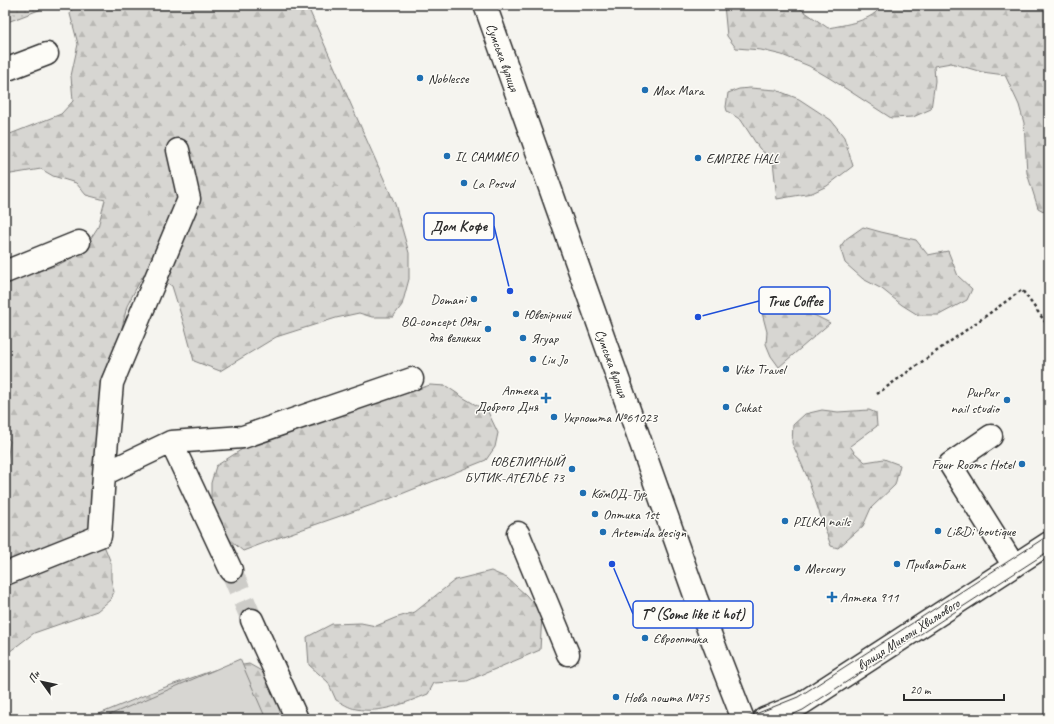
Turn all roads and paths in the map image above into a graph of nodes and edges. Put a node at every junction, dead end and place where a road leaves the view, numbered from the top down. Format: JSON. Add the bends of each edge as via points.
{"nodes":[{"id":1,"x":485,"y":5,"type":"edge"},
{"id":2,"x":46,"y":54,"type":"dead end"},
{"id":3,"x":5,"y":70,"type":"edge"},
{"id":4,"x":178,"y":150,"type":"dead end"},
{"id":5,"x":80,"y":242,"type":"dead end"},
{"id":6,"x":5,"y":272,"type":"edge"},
{"id":7,"x":1049,"y":327,"type":"edge"},
{"id":8,"x":412,"y":379,"type":"dead end"},
{"id":9,"x":877,"y":394,"type":"dead end"},
{"id":10,"x":991,"y":436,"type":"dead end"},
{"id":11,"x":171,"y":442,"type":"junction"},
{"id":12,"x":104,"y":474,"type":"junction"},
{"id":13,"x":609,"y":490,"type":"dead end"},
{"id":14,"x":598,"y":495,"type":"dead end"},
{"id":15,"x":518,"y":533,"type":"dead end"},
{"id":16,"x":1049,"y":543,"type":"edge"},
{"id":17,"x":1014,"y":566,"type":"junction"},
{"id":18,"x":231,"y":570,"type":"tunnel mouth"},
{"id":19,"x":5,"y":574,"type":"edge"},
{"id":20,"x":252,"y":620,"type":"tunnel mouth"},
{"id":21,"x":568,"y":654,"type":"dead end"},
{"id":22,"x":296,"y":719,"type":"edge"},
{"id":23,"x":743,"y":719,"type":"edge"},
{"id":24,"x":764,"y":719,"type":"edge"}],
"edges":[{"from":1,"to":23,"type":"main road","name":"Сумська вулиця","via":[[696,598]]},
{"from":2,"to":3,"type":"main road"},
{"from":4,"to":12,"type":"main road","via":[[189,199],[112,383]]},
{"from":5,"to":6,"type":"main road"},
{"from":7,"to":9,"type":"path","via":[[1022,290]]},
{"from":8,"to":11,"type":"main road","via":[[243,437]]},
{"from":10,"to":17,"type":"main road","via":[[950,464]]},
{"from":11,"to":12,"type":"main road"},
{"from":11,"to":18,"type":"main road"},
{"from":12,"to":19,"type":"main road","via":[[100,536]]},
{"from":13,"to":14,"type":"path"},
{"from":15,"to":21,"type":"main road"},
{"from":16,"to":17,"type":"main road","name":"вулиця Миколи Хвильового"},
{"from":17,"to":24,"type":"main road","name":"вулиця Миколи Хвильового","via":[[801,704]]},
{"from":20,"to":22,"type":"main road"}]}
